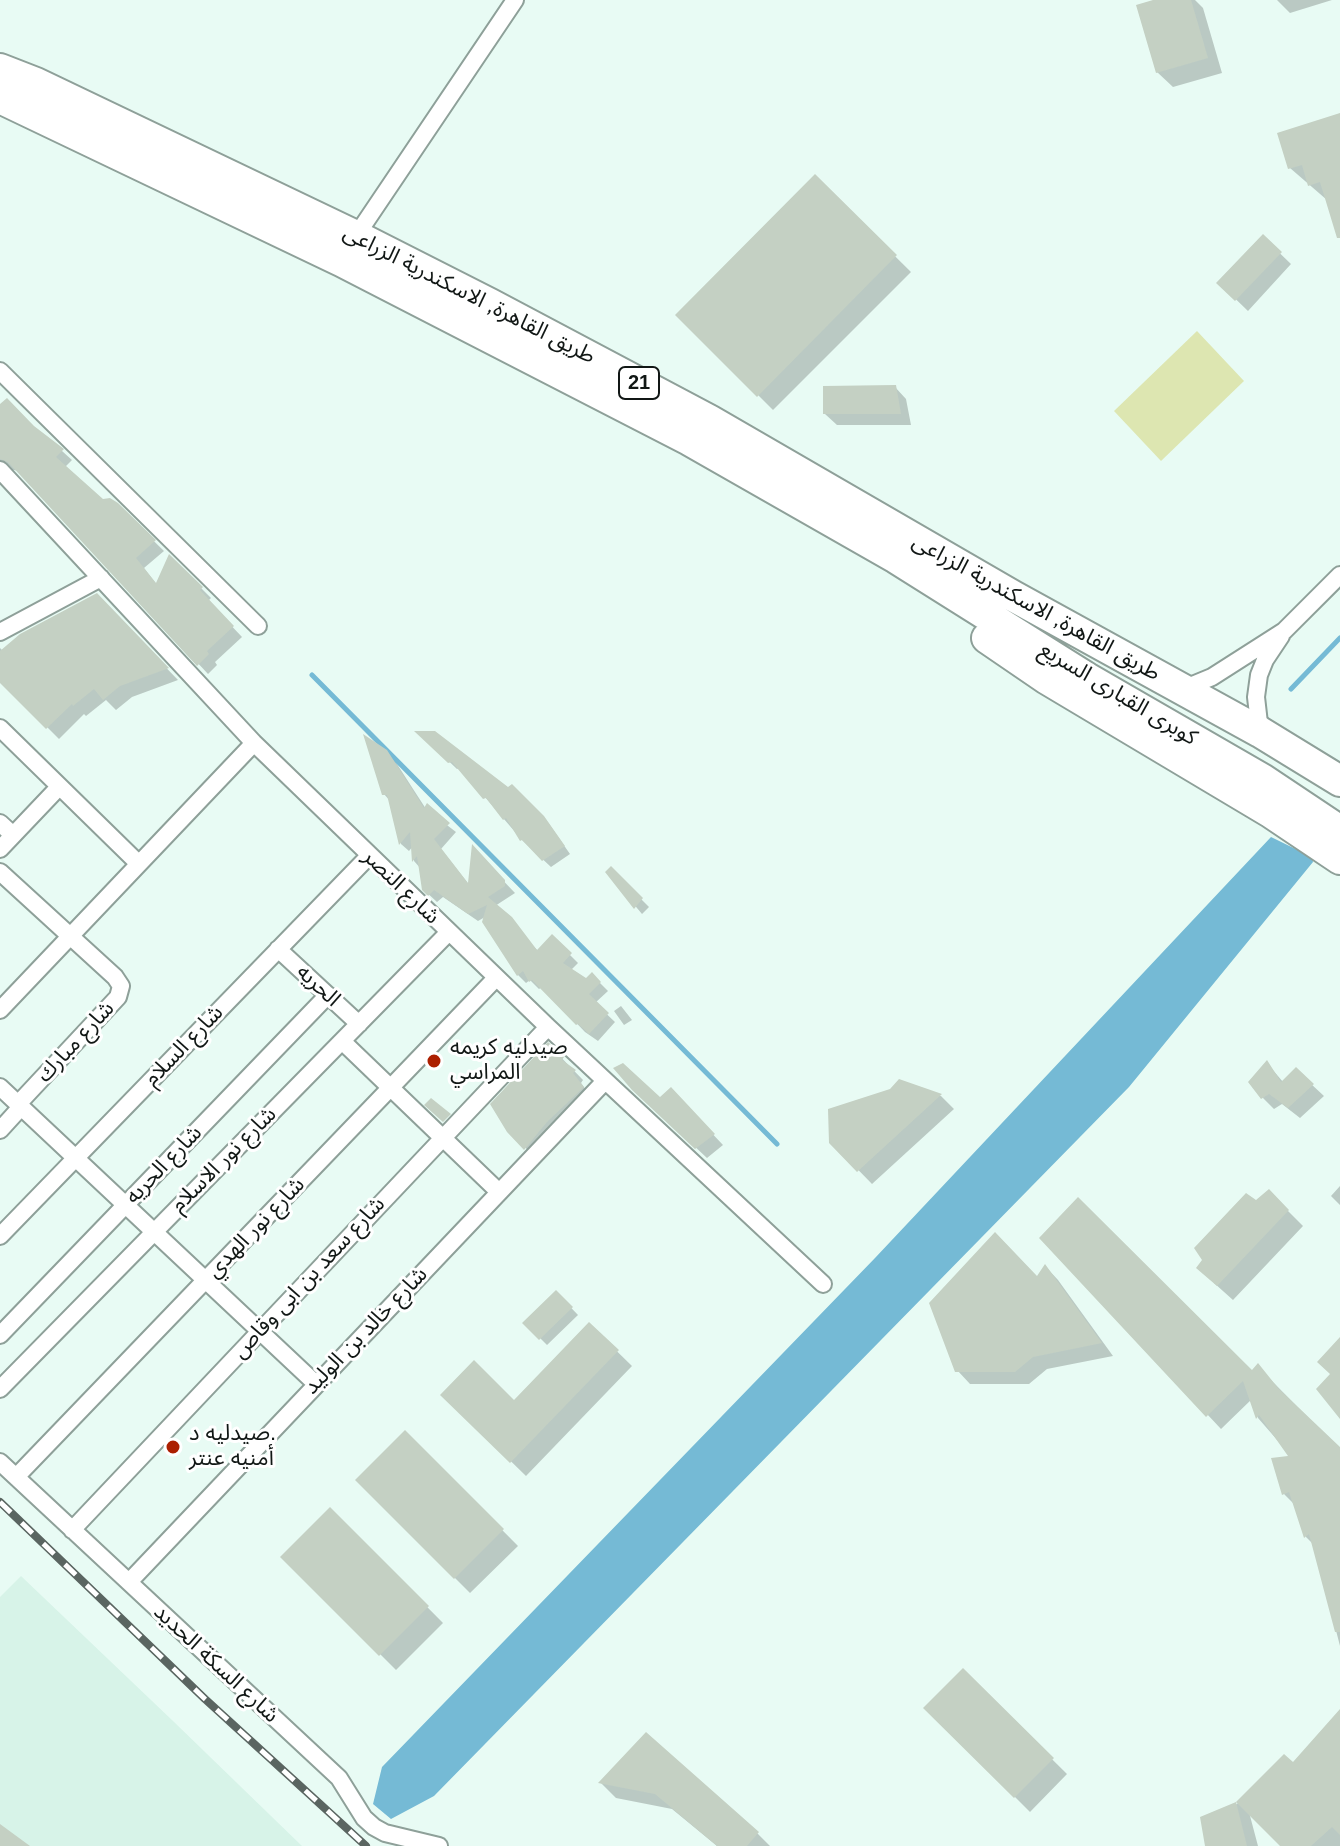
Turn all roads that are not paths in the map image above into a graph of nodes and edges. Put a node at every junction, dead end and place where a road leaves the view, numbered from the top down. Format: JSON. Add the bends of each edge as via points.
{"nodes":[{"id":1,"x":515,"y":0,"type":"edge"},
{"id":2,"x":0,"y":69,"type":"edge"},
{"id":3,"x":0,"y":98,"type":"edge"},
{"id":4,"x":356,"y":236,"type":"junction"},
{"id":5,"x":0,"y":371,"type":"edge"},
{"id":6,"x":0,"y":470,"type":"edge"},
{"id":7,"x":896,"y":558,"type":"junction"},
{"id":8,"x":1340,"y":575,"type":"edge"},
{"id":9,"x":101,"y":578,"type":"junction"},
{"id":10,"x":258,"y":626,"type":"dead end"},
{"id":11,"x":1284,"y":631,"type":"junction"},
{"id":12,"x":0,"y":632,"type":"edge"},
{"id":13,"x":1181,"y":689,"type":"junction"},
{"id":14,"x":0,"y":728,"type":"edge"},
{"id":15,"x":1260,"y":732,"type":"junction"},
{"id":16,"x":254,"y":743,"type":"junction"},
{"id":17,"x":1340,"y":781,"type":"edge"},
{"id":18,"x":59,"y":787,"type":"junction"},
{"id":19,"x":0,"y":823,"type":"edge"},
{"id":20,"x":1340,"y":831,"type":"edge"},
{"id":21,"x":13,"y":835,"type":"junction"},
{"id":22,"x":0,"y":849,"type":"edge"},
{"id":23,"x":369,"y":856,"type":"junction"},
{"id":24,"x":1340,"y":859,"type":"edge"},
{"id":25,"x":138,"y":863,"type":"junction"},
{"id":26,"x":0,"y":872,"type":"edge"},
{"id":27,"x":449,"y":932,"type":"junction"},
{"id":28,"x":69,"y":935,"type":"junction"},
{"id":29,"x":278,"y":949,"type":"junction"},
{"id":30,"x":496,"y":978,"type":"junction"},
{"id":31,"x":328,"y":995,"type":"junction"},
{"id":32,"x":0,"y":1010,"type":"edge"},
{"id":33,"x":359,"y":1024,"type":"junction"},
{"id":34,"x":548,"y":1027,"type":"junction"},
{"id":35,"x":342,"y":1041,"type":"junction"},
{"id":36,"x":605,"y":1081,"type":"junction"},
{"id":37,"x":0,"y":1087,"type":"edge"},
{"id":38,"x":391,"y":1088,"type":"junction"},
{"id":39,"x":20,"y":1105,"type":"junction"},
{"id":40,"x":0,"y":1130,"type":"edge"},
{"id":41,"x":442,"y":1137,"type":"junction"},
{"id":42,"x":76,"y":1158,"type":"junction"},
{"id":43,"x":498,"y":1191,"type":"junction"},
{"id":44,"x":125,"y":1205,"type":"junction"},
{"id":45,"x":154,"y":1232,"type":"junction"},
{"id":46,"x":0,"y":1236,"type":"edge"},
{"id":47,"x":206,"y":1280,"type":"junction"},
{"id":48,"x":823,"y":1284,"type":"dead end"},
{"id":49,"x":260,"y":1331,"type":"junction"},
{"id":50,"x":0,"y":1335,"type":"edge"},
{"id":51,"x":315,"y":1383,"type":"junction"},
{"id":52,"x":0,"y":1389,"type":"edge"},
{"id":53,"x":0,"y":1462,"type":"edge"},
{"id":54,"x":16,"y":1477,"type":"junction"},
{"id":55,"x":72,"y":1530,"type":"junction"},
{"id":56,"x":129,"y":1582,"type":"junction"},
{"id":57,"x":439,"y":1846,"type":"edge"}],
"edges":[{"from":1,"to":4,"type":"street"},
{"from":2,"to":4,"type":"highway","name":"طريق القاهرة, الاسكندرية الزراعى","number":"21"},
{"from":3,"to":7,"type":"highway","name":"طريق القاهرة, الاسكندرية الزراعى","number":"21","via":[[341,261],[689,440]]},
{"from":4,"to":13,"type":"highway","name":"طريق القاهرة, الاسكندرية الزراعى","number":"21","via":[[709,420]]},
{"from":5,"to":10,"type":"street"},
{"from":6,"to":9,"type":"street","name":"شارع النصر"},
{"from":7,"to":20,"type":"highway","name":"كوبرى القبارى السريع"},
{"from":7,"to":24,"type":"highway","via":[[937,602],[1047,679]]},
{"from":8,"to":11,"type":"street"},
{"from":9,"to":12,"type":"street"},
{"from":9,"to":16,"type":"street","name":"شارع النصر"},
{"from":11,"to":13,"type":"street","via":[[1212,677]]},
{"from":11,"to":15,"type":"street","via":[[1259,675]]},
{"from":13,"to":15,"type":"highway","name":"طريق القاهرة, الاسكندرية الزراعى","number":"21"},
{"from":14,"to":18,"type":"street"},
{"from":15,"to":17,"type":"highway"},
{"from":16,"to":23,"type":"street","name":"شارع النصر"},
{"from":16,"to":25,"type":"street"},
{"from":18,"to":21,"type":"street"},
{"from":18,"to":25,"type":"street"},
{"from":19,"to":21,"type":"street"},
{"from":21,"to":22,"type":"street"},
{"from":23,"to":27,"type":"street","name":"شارع النصر"},
{"from":23,"to":29,"type":"street","name":"شارع السلام"},
{"from":25,"to":28,"type":"street"},
{"from":26,"to":28,"type":"street"},
{"from":27,"to":30,"type":"street","name":"شارع النصر"},
{"from":27,"to":33,"type":"street","name":"شارع نور الاسلام"},
{"from":28,"to":32,"type":"street"},
{"from":28,"to":39,"type":"street","name":"شارع مبارك","via":[[115,977],[121,986],[118,997]]},
{"from":29,"to":31,"type":"street","name":"الحريه"},
{"from":29,"to":42,"type":"street","name":"شارع السلام"},
{"from":30,"to":34,"type":"street","name":"شارع النصر"},
{"from":30,"to":38,"type":"street","name":"شارع نور الهدي"},
{"from":31,"to":33,"type":"street","name":"الحريه"},
{"from":31,"to":44,"type":"street","name":"شارع الحريه"},
{"from":33,"to":35,"type":"street","name":"شارع نور الاسلام"},
{"from":34,"to":36,"type":"street","name":"شارع النصر"},
{"from":34,"to":41,"type":"street","name":"شارع سعد بن ابى وقاص"},
{"from":35,"to":38,"type":"street"},
{"from":35,"to":45,"type":"street","name":"شارع نور الاسلام"},
{"from":36,"to":43,"type":"street","name":"شارع خالد بن الوليد"},
{"from":36,"to":48,"type":"street","name":"شارع النصر"},
{"from":37,"to":39,"type":"street"},
{"from":38,"to":41,"type":"street"},
{"from":38,"to":47,"type":"street","name":"شارع نور الهدي"},
{"from":39,"to":40,"type":"street","name":"شارع مبارك"},
{"from":39,"to":42,"type":"street"},
{"from":41,"to":43,"type":"street"},
{"from":41,"to":49,"type":"street","name":"شارع سعد بن ابى وقاص"},
{"from":42,"to":44,"type":"street"},
{"from":42,"to":46,"type":"street","name":"شارع السلام"},
{"from":43,"to":51,"type":"street","name":"شارع خالد بن الوليد"},
{"from":44,"to":45,"type":"street"},
{"from":44,"to":50,"type":"street","name":"شارع الحريه"},
{"from":45,"to":47,"type":"street"},
{"from":45,"to":52,"type":"street","name":"شارع نور الاسلام"},
{"from":47,"to":49,"type":"street"},
{"from":47,"to":54,"type":"street","name":"شارع نور الهدي"},
{"from":49,"to":51,"type":"street"},
{"from":49,"to":55,"type":"street","name":"شارع سعد بن ابى وقاص"},
{"from":51,"to":56,"type":"street","name":"شارع خالد بن الوليد"},
{"from":53,"to":54,"type":"street","name":"شارع السكة الحديد"},
{"from":54,"to":55,"type":"street","name":"شارع السكة الحديد"},
{"from":55,"to":56,"type":"street","name":"شارع السكة الحديد"},
{"from":56,"to":57,"type":"street","name":"شارع السكة الحديد","via":[[339,1778],[374,1827]]}]}
